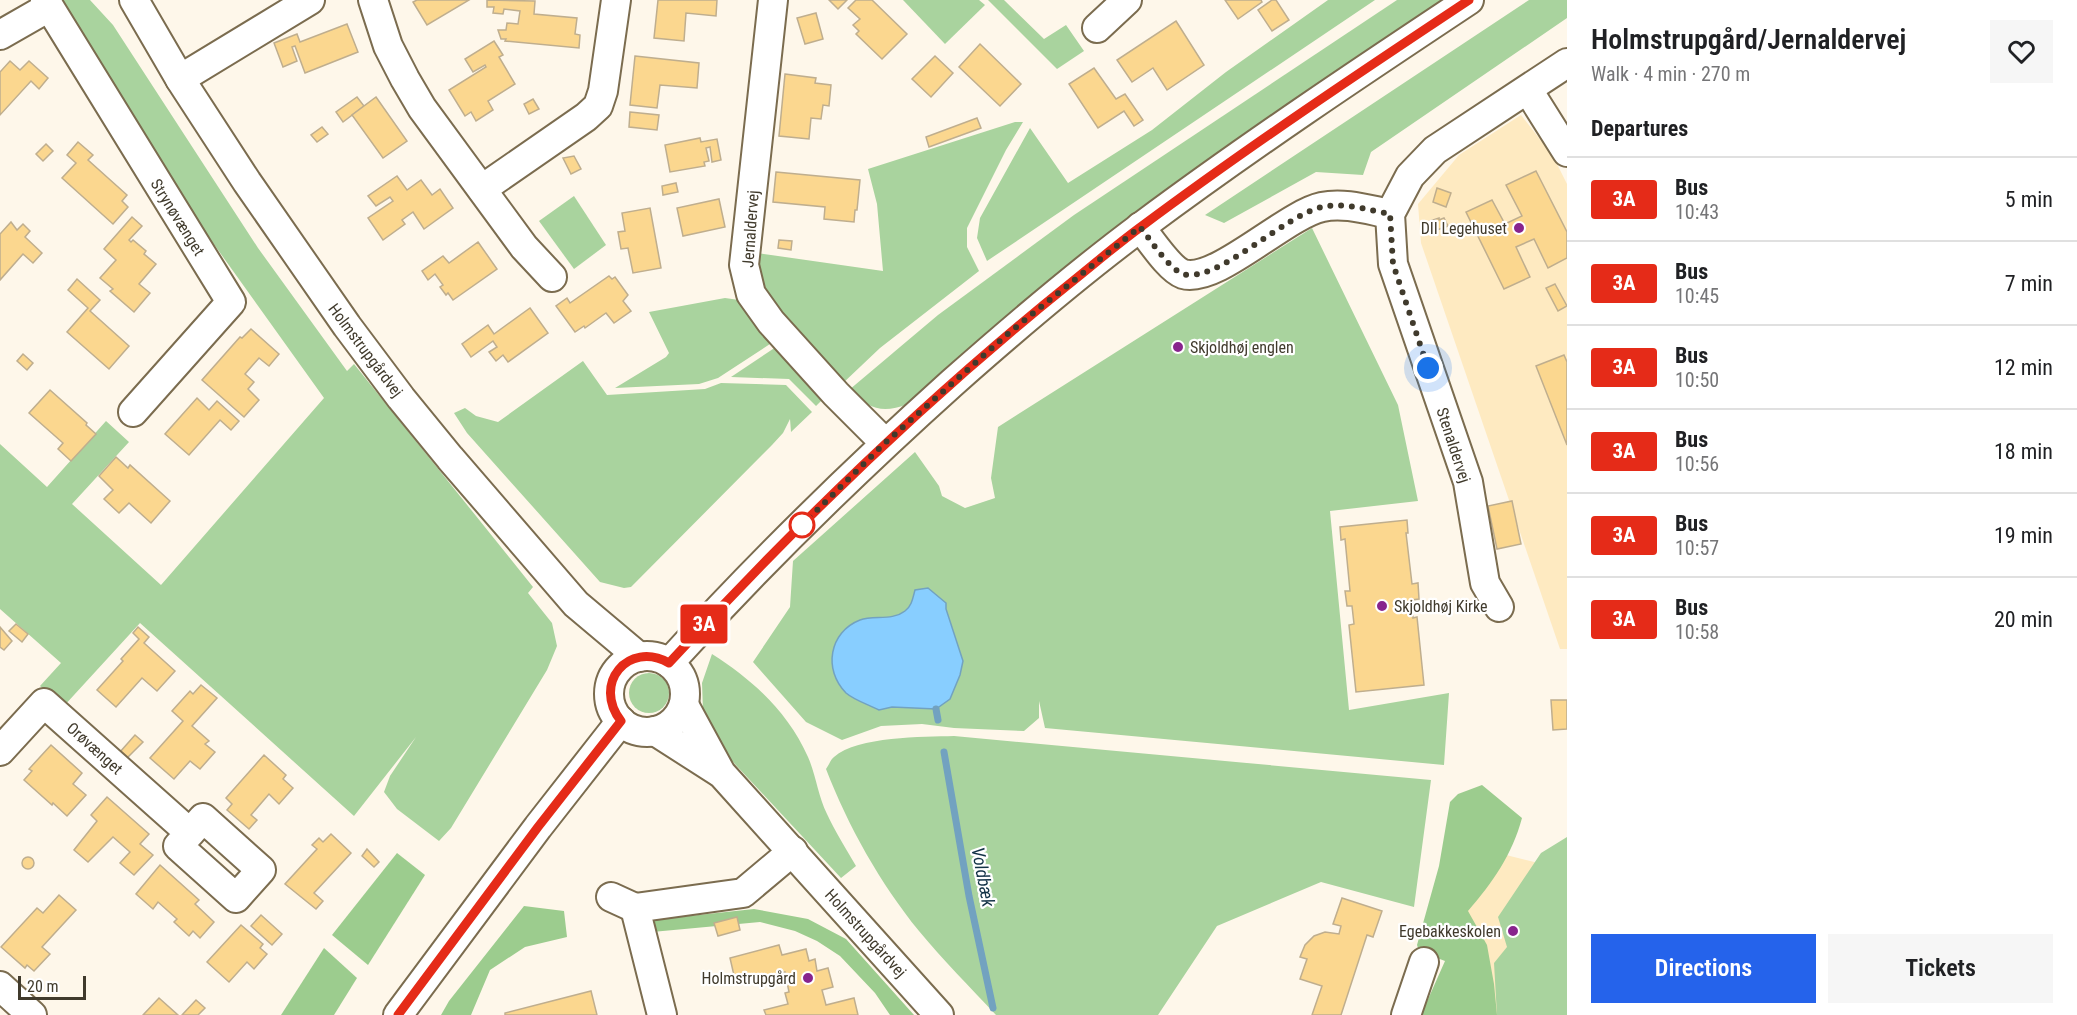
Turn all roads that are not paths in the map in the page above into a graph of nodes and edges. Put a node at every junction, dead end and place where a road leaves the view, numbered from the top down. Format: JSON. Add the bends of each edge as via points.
{"nodes":[{"id":1,"x":134,"y":0,"type":"edge"},
{"id":2,"x":310,"y":0,"type":"edge"},
{"id":3,"x":373,"y":0,"type":"edge"},
{"id":4,"x":616,"y":0,"type":"edge"},
{"id":5,"x":773,"y":0,"type":"edge"},
{"id":6,"x":1127,"y":0,"type":"edge"},
{"id":7,"x":1470,"y":0,"type":"edge"},
{"id":8,"x":47,"y":4,"type":"edge"},
{"id":9,"x":1097,"y":28,"type":"dead end"},
{"id":10,"x":0,"y":35,"type":"edge"},
{"id":11,"x":1567,"y":63,"type":"edge"},
{"id":12,"x":180,"y":79,"type":"junction"},
{"id":13,"x":1528,"y":90,"type":"junction"},
{"id":14,"x":1567,"y":153,"type":"edge"},
{"id":15,"x":482,"y":189,"type":"junction"},
{"id":16,"x":1390,"y":214,"type":"junction"},
{"id":17,"x":1140,"y":227,"type":"junction"},
{"id":18,"x":552,"y":277,"type":"dead end"},
{"id":19,"x":133,"y":412,"type":"dead end"},
{"id":20,"x":885,"y":443,"type":"junction"},
{"id":21,"x":576,"y":604,"type":"junction"},
{"id":22,"x":1499,"y":607,"type":"dead end"},
{"id":23,"x":639,"y":657,"type":"junction"},
{"id":24,"x":669,"y":663,"type":"junction"},
{"id":25,"x":614,"y":676,"type":"junction"},
{"id":26,"x":684,"y":705,"type":"junction"},
{"id":27,"x":621,"y":721,"type":"junction"},
{"id":28,"x":655,"y":731,"type":"junction"},
{"id":29,"x":1,"y":747,"type":"edge"},
{"id":30,"x":721,"y":773,"type":"junction"},
{"id":31,"x":190,"y":833,"type":"dead end"},
{"id":32,"x":793,"y":851,"type":"junction"},
{"id":33,"x":1424,"y":962,"type":"dead end"},
{"id":34,"x":0,"y":986,"type":"edge"},
{"id":35,"x":32,"y":1015,"type":"edge"},
{"id":36,"x":398,"y":1015,"type":"edge"},
{"id":37,"x":662,"y":1015,"type":"edge"},
{"id":38,"x":939,"y":1015,"type":"edge"},
{"id":39,"x":1406,"y":1015,"type":"edge"}],
"edges":[{"from":1,"to":12,"type":"street","name":"Holmstrupgårdvej"},
{"from":2,"to":12,"type":"street"},
{"from":3,"to":15,"type":"street","via":[[388,46],[405,80]]},
{"from":4,"to":15,"type":"street","via":[[598,106]]},
{"from":5,"to":20,"type":"street","name":"Jernaldervej","via":[[744,265],[751,294],[784,338]]},
{"from":6,"to":9,"type":"street"},
{"from":7,"to":17,"type":"street"},
{"from":8,"to":10,"type":"street","name":"Strynøvænget"},
{"from":8,"to":19,"type":"street","name":"Strynøvænget","via":[[231,302]]},
{"from":11,"to":13,"type":"street"},
{"from":12,"to":21,"type":"street","name":"Holmstrupgårdvej","via":[[347,326],[443,450]]},
{"from":13,"to":14,"type":"street"},
{"from":13,"to":16,"type":"street","via":[[1435,150],[1410,176]]},
{"from":15,"to":18,"type":"street","via":[[524,247]]},
{"from":16,"to":17,"type":"street","via":[[1341,206],[1315,209],[1213,269],[1192,275],[1175,269]]},
{"from":16,"to":22,"type":"street","name":"Stenaldervej","via":[[1393,264],[1468,482],[1485,583]]},
{"from":17,"to":20,"type":"street","via":[[1010,332]]},
{"from":20,"to":24,"type":"street"},
{"from":21,"to":23,"type":"street","name":"Holmstrupgårdvej"},
{"from":21,"to":25,"type":"street","name":"Holmstrupgårdvej"},
{"from":23,"to":24,"type":"street","via":[[655,657]]},
{"from":23,"to":25,"type":"street","via":[[625,663]]},
{"from":24,"to":26,"type":"street","via":[[682,677]]},
{"from":25,"to":27,"type":"street","via":[[610,685],[611,705]]},
{"from":26,"to":28,"type":"street","via":[[674,721]]},
{"from":26,"to":30,"type":"street","name":"Holmstrupgårdvej"},
{"from":27,"to":28,"type":"street","via":[[633,729]]},
{"from":27,"to":36,"type":"street"},
{"from":28,"to":30,"type":"street","name":"Holmstrupgårdvej"},
{"from":29,"to":31,"type":"street","name":"Orøvænget","via":[[44,703]]},
{"from":30,"to":32,"type":"street","name":"Holmstrupgårdvej"},
{"from":32,"to":37,"type":"street","via":[[743,893],[623,903]]},
{"from":32,"to":38,"type":"street","name":"Holmstrupgårdvej"},
{"from":33,"to":39,"type":"street"},
{"from":34,"to":35,"type":"street"}]}
